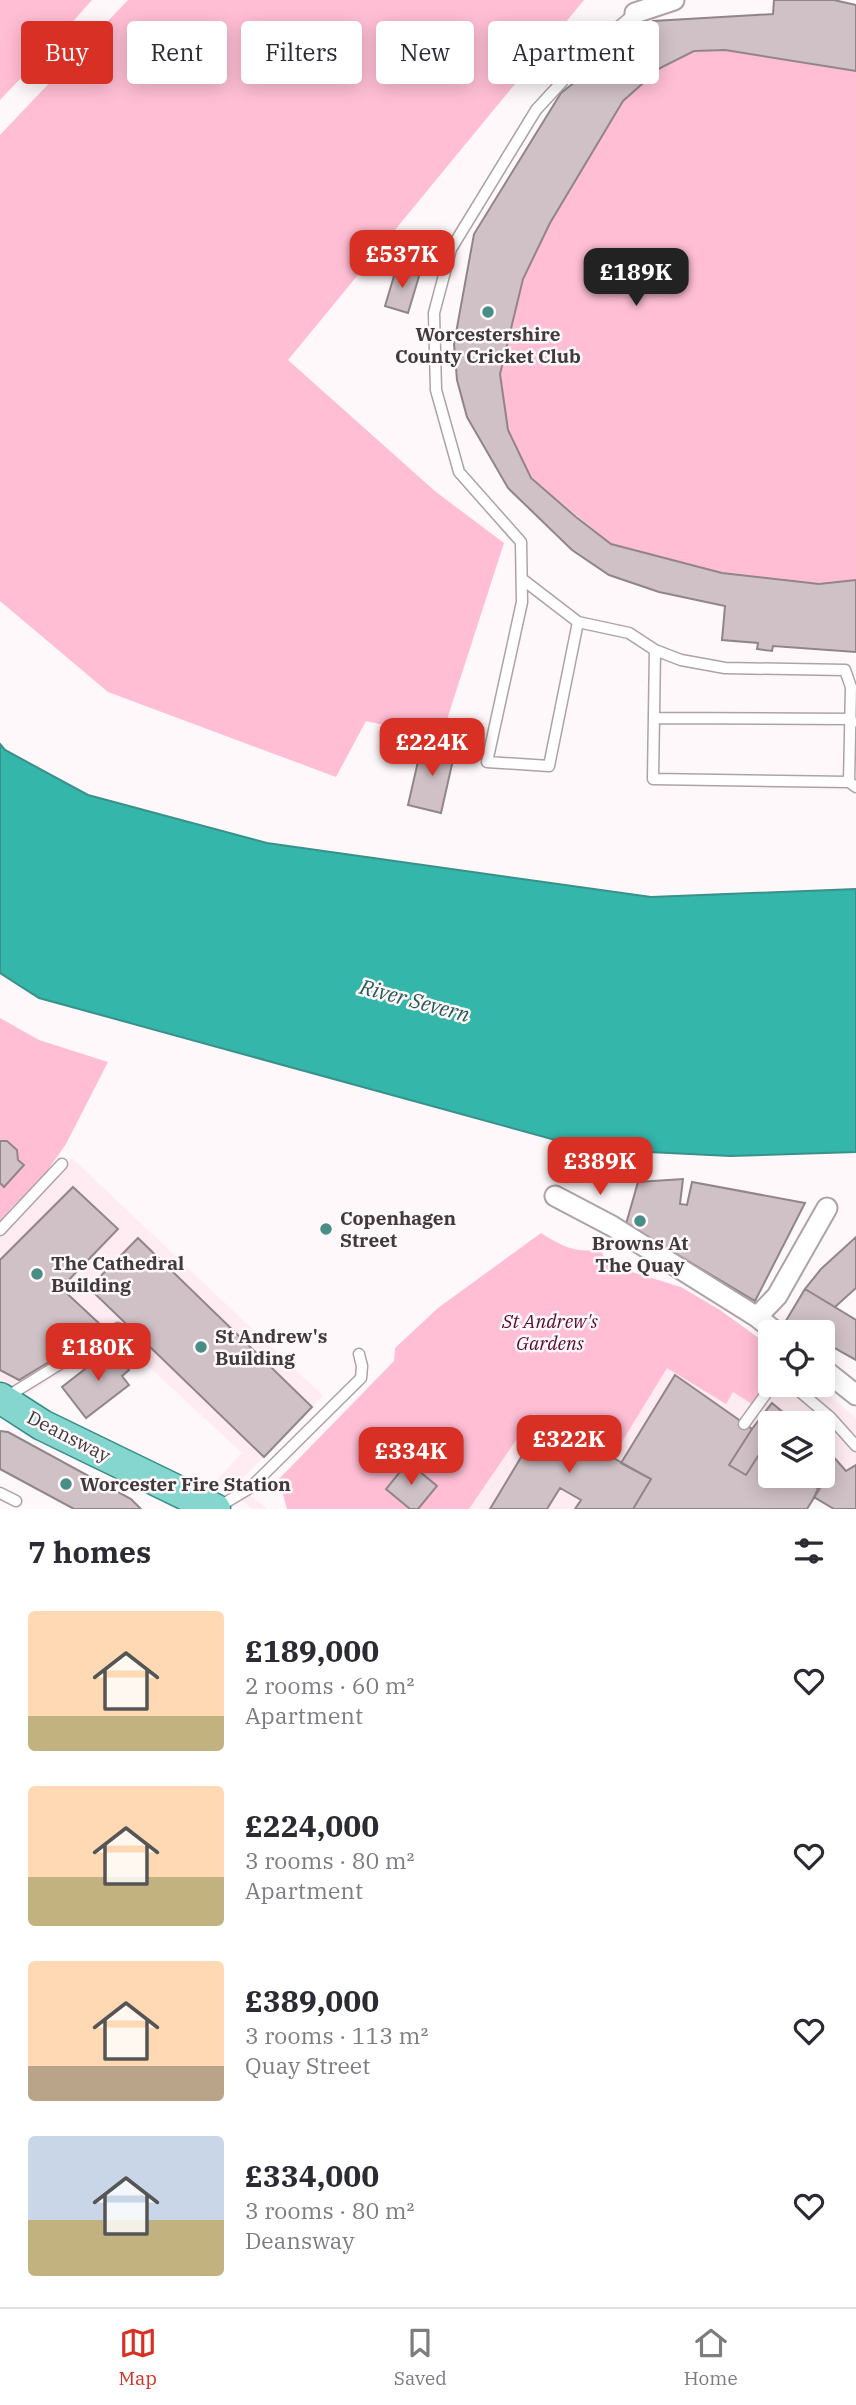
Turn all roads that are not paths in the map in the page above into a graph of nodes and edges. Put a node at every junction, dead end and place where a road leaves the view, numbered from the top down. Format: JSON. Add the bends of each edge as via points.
{"nodes":[{"id":1,"x":674,"y":0,"type":"edge"},
{"id":2,"x":635,"y":13,"type":"joint"},
{"id":3,"x":522,"y":579,"type":"junction"},
{"id":4,"x":578,"y":622,"type":"junction"},
{"id":5,"x":655,"y":650,"type":"junction"},
{"id":6,"x":654,"y":718,"type":"junction"},
{"id":7,"x":853,"y":722,"type":"edge"},
{"id":8,"x":852,"y":785,"type":"edge"},
{"id":9,"x":62,"y":1164,"type":"dead end"},
{"id":10,"x":555,"y":1196,"type":"dead end"},
{"id":11,"x":827,"y":1208,"type":"dead end"},
{"id":12,"x":0,"y":1230,"type":"edge"},
{"id":13,"x":757,"y":1317,"type":"junction"},
{"id":14,"x":761,"y":1320,"type":"edge"},
{"id":15,"x":118,"y":1328,"type":"dead end"},
{"id":16,"x":359,"y":1354,"type":"dead end"},
{"id":17,"x":835,"y":1378,"type":"edge"},
{"id":18,"x":856,"y":1395,"type":"edge"},
{"id":19,"x":764,"y":1397,"type":"edge"},
{"id":20,"x":806,"y":1397,"type":"edge"},
{"id":21,"x":1,"y":1399,"type":"edge"},
{"id":22,"x":744,"y":1424,"type":"dead end"},
{"id":23,"x":856,"y":1446,"type":"edge"},
{"id":24,"x":0,"y":1493,"type":"edge"},
{"id":25,"x":16,"y":1501,"type":"dead end"},
{"id":26,"x":215,"y":1509,"type":"edge"}],
"edges":[{"from":1,"to":2,"type":"street"},
{"from":2,"to":3,"type":"lane","via":[[593,48],[536,110],[452,249],[434,313],[436,390],[459,472],[522,542]]},
{"from":3,"to":4,"type":"lane"},
{"from":3,"to":4,"type":"lane","via":[[522,602],[487,762],[549,766]]},
{"from":4,"to":5,"type":"lane","via":[[629,633]]},
{"from":5,"to":6,"type":"lane"},
{"from":5,"to":7,"type":"lane","via":[[725,668],[845,670]]},
{"from":6,"to":7,"type":"lane"},
{"from":6,"to":8,"type":"lane","via":[[653,779]]},
{"from":7,"to":8,"type":"lane"},
{"from":9,"to":12,"type":"lane"},
{"from":10,"to":13,"type":"street","via":[[612,1226]]},
{"from":11,"to":13,"type":"street","via":[[777,1296]]},
{"from":13,"to":14,"type":"street"},
{"from":15,"to":21,"type":"lane"},
{"from":16,"to":26,"type":"lane","via":[[360,1378],[250,1488]]},
{"from":17,"to":18,"type":"street"},
{"from":19,"to":22,"type":"lane"},
{"from":20,"to":23,"type":"lane"},
{"from":21,"to":26,"type":"main road","name":"Deansway","via":[[42,1425]]},
{"from":24,"to":25,"type":"lane"}]}
